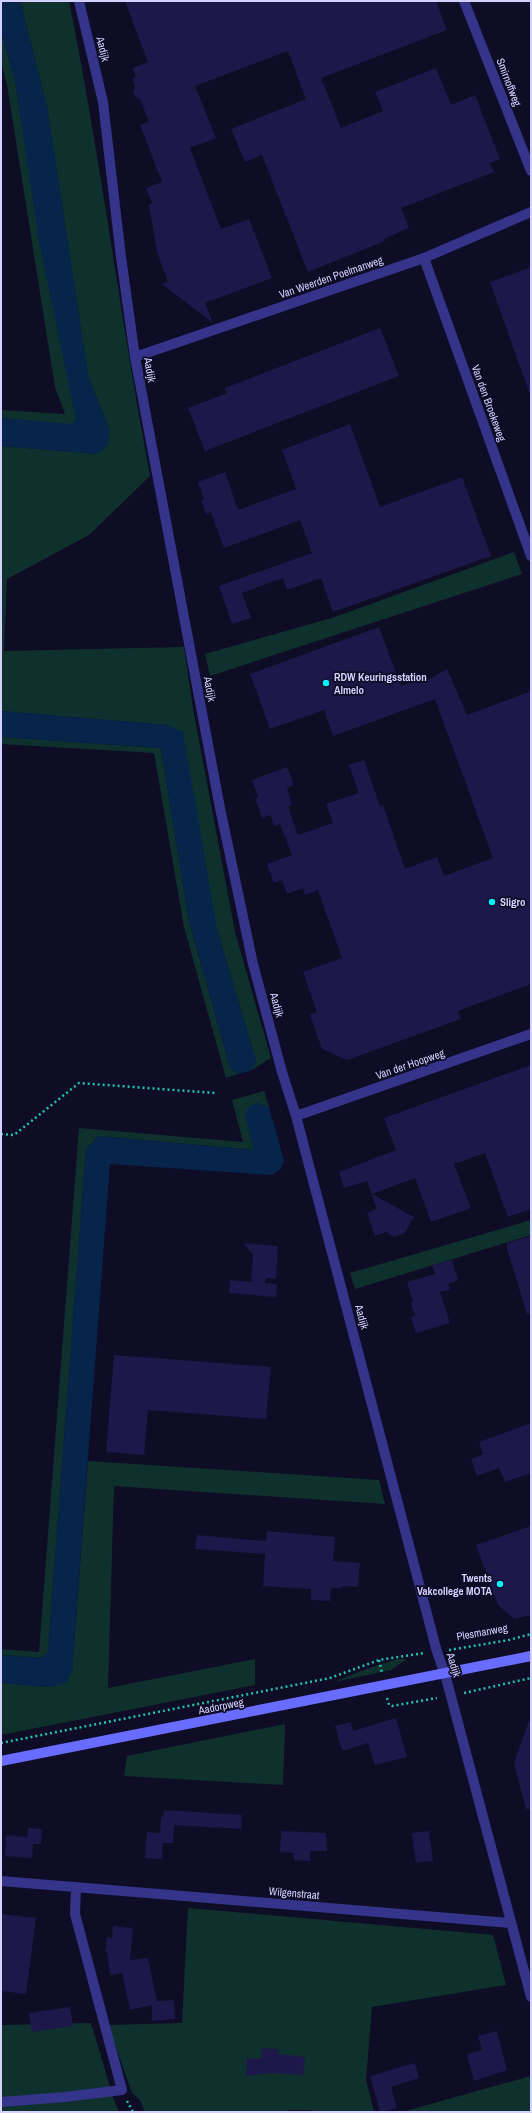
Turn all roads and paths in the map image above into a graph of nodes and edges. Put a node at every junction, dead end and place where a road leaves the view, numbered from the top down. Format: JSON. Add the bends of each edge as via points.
{"nodes":[{"id":1,"x":79,"y":1,"type":"edge"},
{"id":2,"x":464,"y":1,"type":"edge"},
{"id":3,"x":531,"y":171,"type":"edge"},
{"id":4,"x":531,"y":212,"type":"edge"},
{"id":5,"x":424,"y":258,"type":"junction"},
{"id":6,"x":135,"y":357,"type":"junction"},
{"id":7,"x":531,"y":556,"type":"edge"},
{"id":8,"x":531,"y":1034,"type":"edge"},
{"id":9,"x":215,"y":1092,"type":"dead end"},
{"id":10,"x":296,"y":1116,"type":"junction"},
{"id":11,"x":1,"y":1134,"type":"edge"},
{"id":12,"x":531,"y":1634,"type":"edge"},
{"id":13,"x":437,"y":1652,"type":"junction"},
{"id":14,"x":531,"y":1656,"type":"edge"},
{"id":15,"x":445,"y":1674,"type":"junction"},
{"id":16,"x":531,"y":1678,"type":"edge"},
{"id":17,"x":450,"y":1696,"type":"junction"},
{"id":18,"x":1,"y":1743,"type":"edge"},
{"id":19,"x":1,"y":1760,"type":"edge"},
{"id":20,"x":1,"y":1882,"type":"edge"},
{"id":21,"x":76,"y":1887,"type":"junction"},
{"id":22,"x":511,"y":1923,"type":"junction"},
{"id":23,"x":531,"y":1997,"type":"edge"},
{"id":24,"x":1,"y":2102,"type":"edge"}],
"edges":[{"from":1,"to":6,"type":"street","name":"Aadijk","via":[[103,102]]},
{"from":2,"to":3,"type":"street","name":"Smirnoffweg"},
{"from":4,"to":5,"type":"street","name":"Van Weerden Poelmanweg"},
{"from":5,"to":6,"type":"street","name":"Van Weerden Poelmanweg"},
{"from":5,"to":7,"type":"street","name":"Van den Broekeweg"},
{"from":6,"to":10,"type":"street","name":"Aadijk","via":[[220,808],[254,964]]},
{"from":8,"to":10,"type":"street","name":"Van der Hoopweg"},
{"from":9,"to":11,"type":"path","via":[[80,1084],[14,1134]]},
{"from":10,"to":13,"type":"street","name":"Aadijk"},
{"from":12,"to":13,"type":"path","name":"Plesmanweg"},
{"from":13,"to":15,"type":"street","name":"Aadijk"},
{"from":13,"to":18,"type":"path","name":"Aadorpweg","via":[[380,1660],[330,1678]]},
{"from":14,"to":15,"type":"main road"},
{"from":15,"to":17,"type":"street","name":"Aadijk"},
{"from":15,"to":19,"type":"main road","name":"Aadorpweg"},
{"from":16,"to":17,"type":"path"},
{"from":17,"to":22,"type":"street","name":"Aadijk"},
{"from":20,"to":21,"type":"street","name":"Wilgenstraat"},
{"from":21,"to":22,"type":"street","name":"Wilgenstraat"},
{"from":21,"to":24,"type":"street","via":[[74,1914],[122,2090]]},
{"from":22,"to":23,"type":"street","name":"Aadijk"}]}
